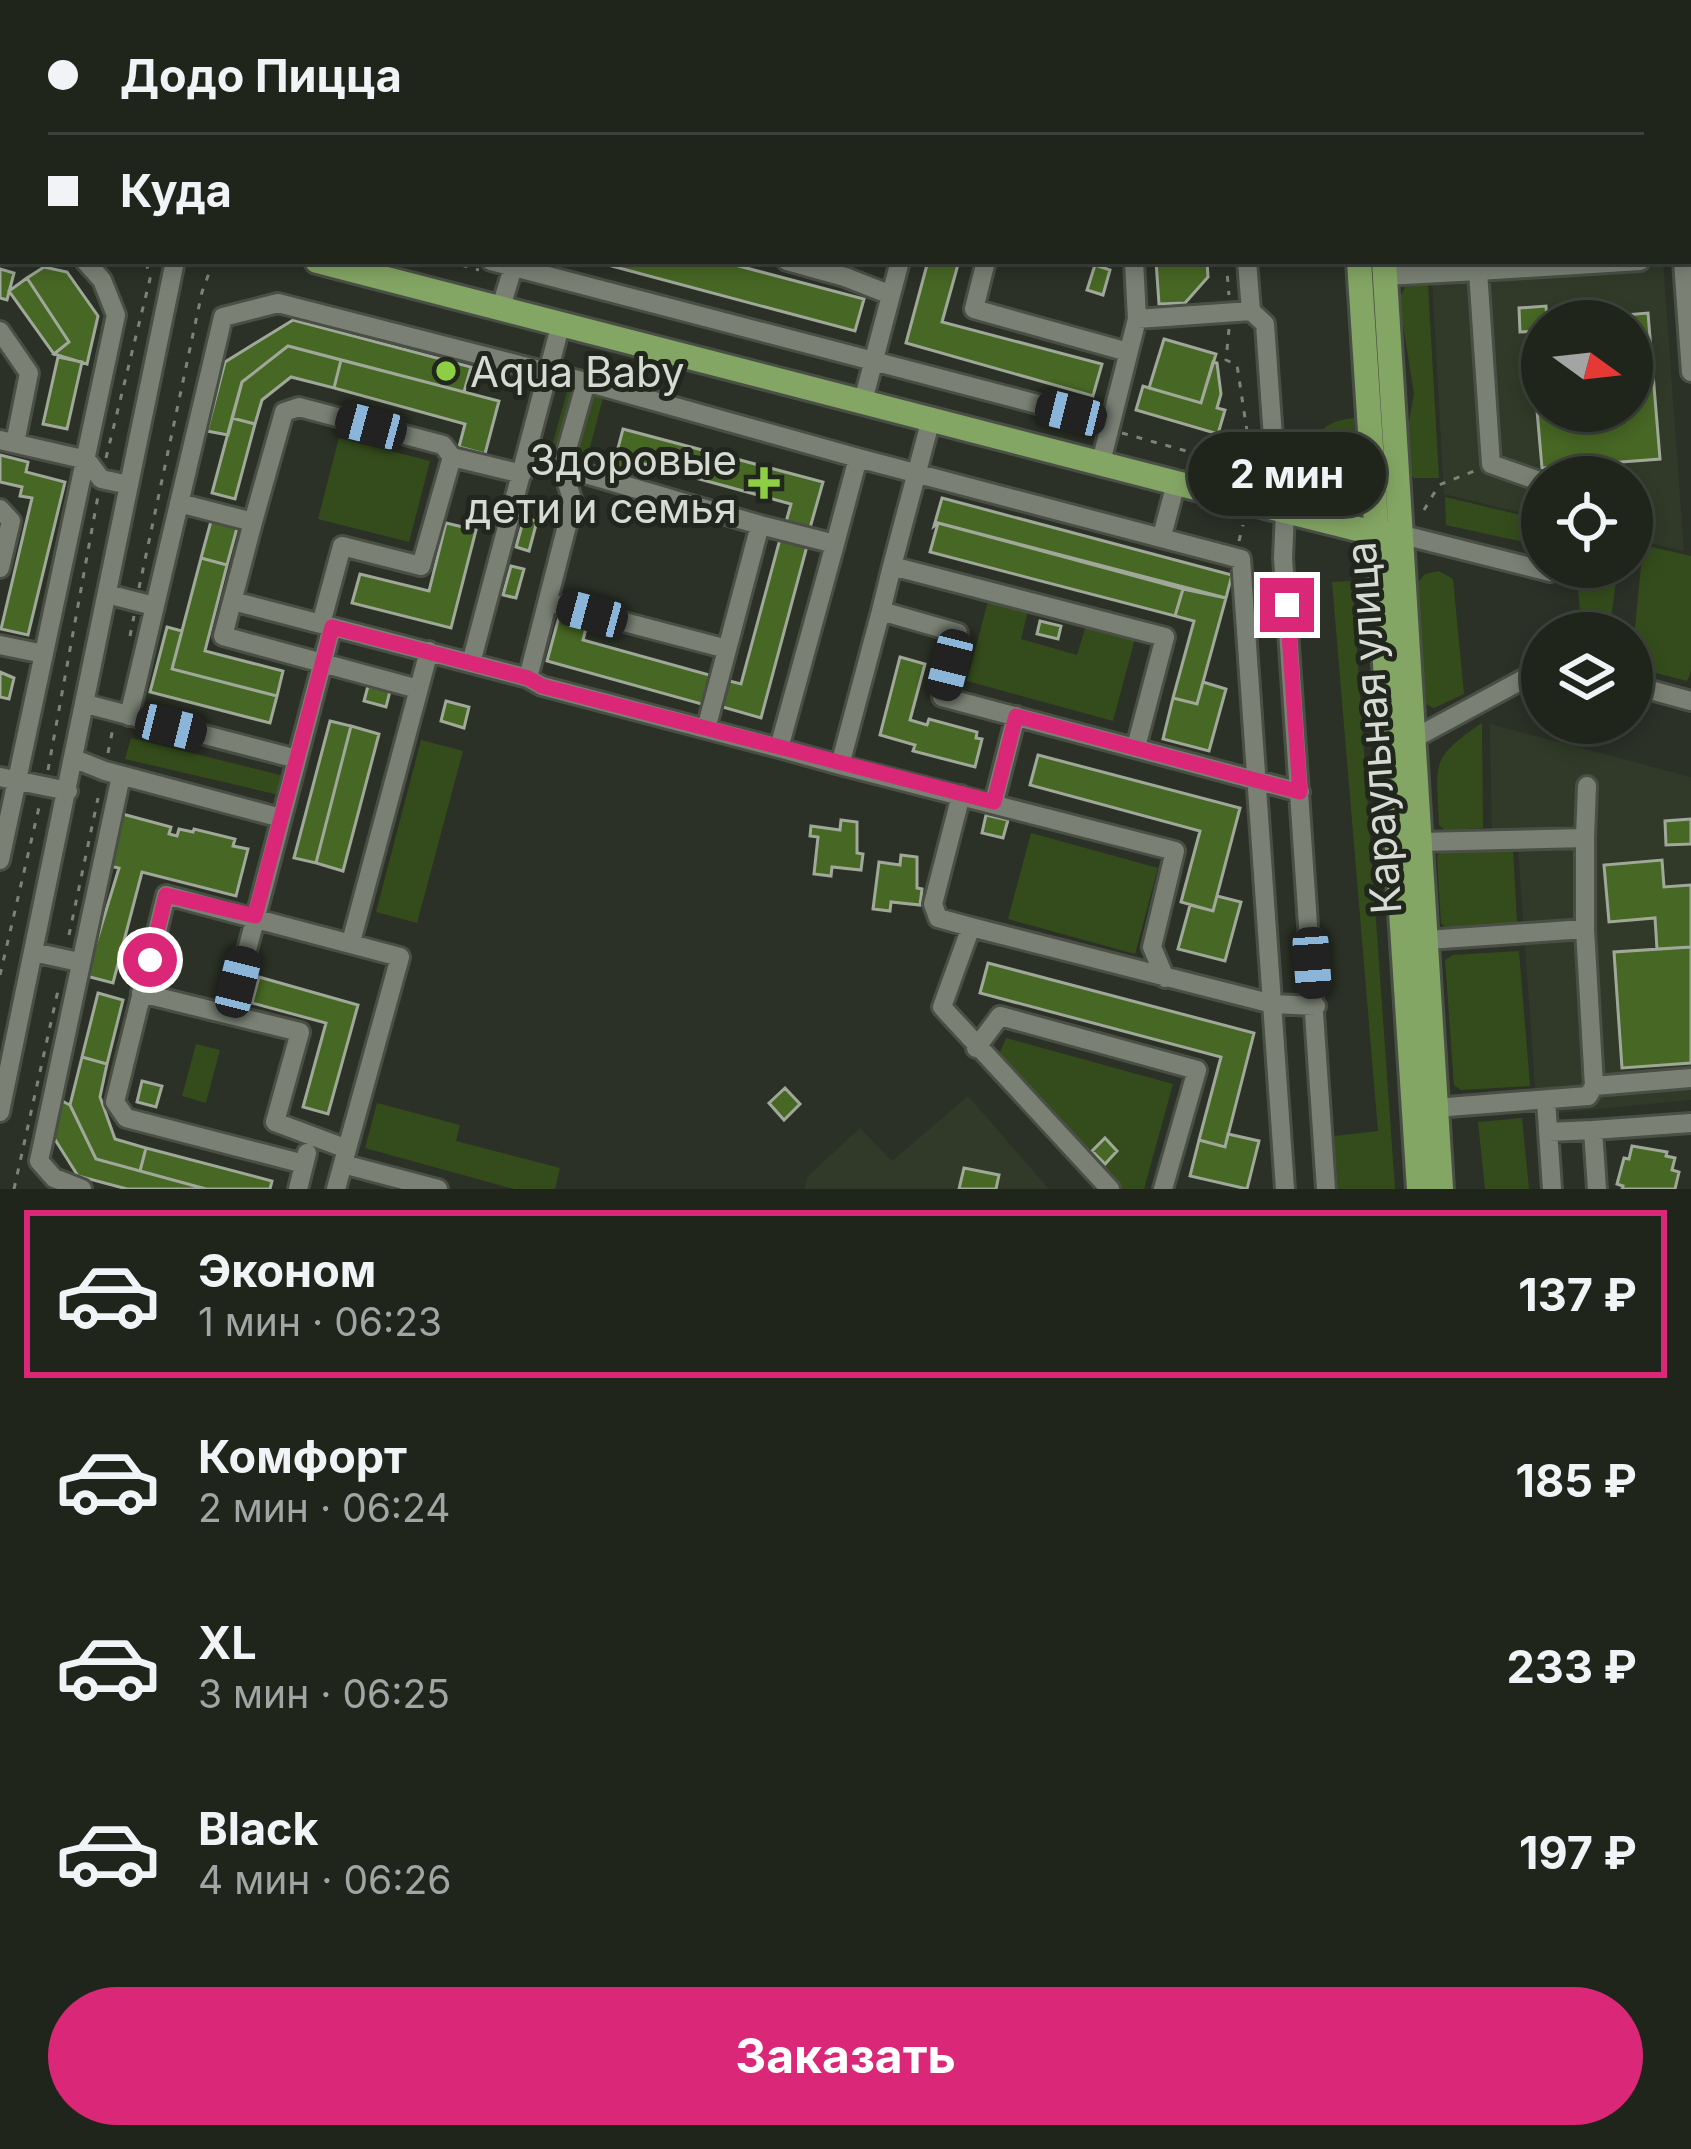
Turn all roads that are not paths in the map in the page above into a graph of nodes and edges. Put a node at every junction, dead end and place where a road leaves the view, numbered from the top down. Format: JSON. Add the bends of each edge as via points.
{"nodes":[{"id":1,"x":88,"y":264,"type":"edge"},
{"id":2,"x":174,"y":264,"type":"edge"},
{"id":3,"x":329,"y":264,"type":"edge"},
{"id":4,"x":514,"y":264,"type":"edge"},
{"id":5,"x":796,"y":264,"type":"edge"},
{"id":6,"x":899,"y":264,"type":"edge"},
{"id":7,"x":985,"y":264,"type":"edge"},
{"id":8,"x":1134,"y":264,"type":"edge"},
{"id":9,"x":1247,"y":264,"type":"edge"},
{"id":10,"x":1360,"y":264,"type":"edge"},
{"id":11,"x":1596,"y":264,"type":"edge"},
{"id":12,"x":1683,"y":264,"type":"edge"},
{"id":13,"x":1385,"y":268,"type":"edge"},
{"id":14,"x":1478,"y":272,"type":"junction"},
{"id":15,"x":891,"y":296,"type":"junction"},
{"id":16,"x":501,"y":307,"type":"junction"},
{"id":17,"x":1240,"y":312,"type":"junction"},
{"id":18,"x":1137,"y":319,"type":"junction"},
{"id":19,"x":561,"y":323,"type":"junction"},
{"id":20,"x":0,"y":331,"type":"edge"},
{"id":21,"x":1129,"y":352,"type":"junction"},
{"id":22,"x":873,"y":363,"type":"junction"},
{"id":23,"x":550,"y":372,"type":"junction"},
{"id":24,"x":1691,"y":372,"type":"edge"},
{"id":25,"x":586,"y":382,"type":"junction"},
{"id":26,"x":863,"y":401,"type":"junction"},
{"id":27,"x":931,"y":419,"type":"junction"},
{"id":28,"x":1110,"y":423,"type":"junction"},
{"id":29,"x":8,"y":441,"type":"edge"},
{"id":30,"x":452,"y":457,"type":"junction"},
{"id":31,"x":858,"y":458,"type":"junction"},
{"id":32,"x":87,"y":460,"type":"junction"},
{"id":33,"x":1100,"y":463,"type":"junction"},
{"id":34,"x":562,"y":467,"type":"junction"},
{"id":35,"x":522,"y":474,"type":"junction"},
{"id":36,"x":918,"y":474,"type":"junction"},
{"id":37,"x":1521,"y":475,"type":"edge"},
{"id":38,"x":1176,"y":482,"type":"junction"},
{"id":39,"x":129,"y":485,"type":"junction"},
{"id":40,"x":179,"y":503,"type":"junction"},
{"id":41,"x":0,"y":509,"type":"edge"},
{"id":42,"x":1281,"y":510,"type":"junction"},
{"id":43,"x":253,"y":522,"type":"junction"},
{"id":44,"x":760,"y":525,"type":"junction"},
{"id":45,"x":1389,"y":534,"type":"junction"},
{"id":46,"x":1162,"y":536,"type":"junction"},
{"id":47,"x":835,"y":544,"type":"junction"},
{"id":48,"x":1521,"y":565,"type":"edge"},
{"id":49,"x":892,"y":566,"type":"junction"},
{"id":50,"x":0,"y":568,"type":"edge"},
{"id":51,"x":107,"y":594,"type":"junction"},
{"id":52,"x":233,"y":601,"type":"junction"},
{"id":53,"x":548,"y":602,"type":"junction"},
{"id":54,"x":154,"y":606,"type":"junction"},
{"id":55,"x":881,"y":611,"type":"junction"},
{"id":56,"x":327,"y":625,"type":"junction"},
{"id":57,"x":0,"y":645,"type":"edge"},
{"id":58,"x":727,"y":649,"type":"junction"},
{"id":59,"x":429,"y":651,"type":"junction"},
{"id":60,"x":44,"y":654,"type":"junction"},
{"id":61,"x":322,"y":663,"type":"junction"},
{"id":62,"x":471,"y":663,"type":"junction"},
{"id":63,"x":528,"y":678,"type":"junction"},
{"id":64,"x":1521,"y":680,"type":"edge"},
{"id":65,"x":418,"y":689,"type":"junction"},
{"id":66,"x":1653,"y":691,"type":"edge"},
{"id":67,"x":1691,"y":701,"type":"edge"},
{"id":68,"x":86,"y":704,"type":"junction"},
{"id":69,"x":129,"y":716,"type":"junction"},
{"id":70,"x":1016,"y":716,"type":"junction"},
{"id":71,"x":706,"y":728,"type":"junction"},
{"id":72,"x":1413,"y":739,"type":"junction"},
{"id":73,"x":1136,"y":747,"type":"junction"},
{"id":74,"x":779,"y":748,"type":"junction"},
{"id":75,"x":0,"y":752,"type":"edge"},
{"id":76,"x":23,"y":758,"type":"junction"},
{"id":77,"x":75,"y":759,"type":"junction"},
{"id":78,"x":297,"y":759,"type":"junction"},
{"id":79,"x":840,"y":765,"type":"junction"},
{"id":80,"x":121,"y":776,"type":"junction"},
{"id":81,"x":9,"y":779,"type":"edge"},
{"id":82,"x":1258,"y":783,"type":"junction"},
{"id":83,"x":1587,"y":786,"type":"dead end"},
{"id":84,"x":68,"y":791,"type":"junction"},
{"id":85,"x":1300,"y":792,"type":"junction"},
{"id":86,"x":961,"y":795,"type":"junction"},
{"id":87,"x":994,"y":802,"type":"junction"},
{"id":88,"x":280,"y":818,"type":"junction"},
{"id":89,"x":1585,"y":838,"type":"junction"},
{"id":90,"x":1420,"y":842,"type":"junction"},
{"id":91,"x":0,"y":860,"type":"edge"},
{"id":92,"x":255,"y":916,"type":"junction"},
{"id":93,"x":971,"y":927,"type":"junction"},
{"id":94,"x":1585,"y":929,"type":"junction"},
{"id":95,"x":1427,"y":940,"type":"junction"},
{"id":96,"x":352,"y":942,"type":"junction"},
{"id":97,"x":33,"y":952,"type":"junction"},
{"id":98,"x":79,"y":962,"type":"junction"},
{"id":99,"x":1166,"y":978,"type":"junction"},
{"id":100,"x":141,"y":993,"type":"junction"},
{"id":101,"x":1273,"y":1004,"type":"junction"},
{"id":102,"x":1316,"y":1006,"type":"junction"},
{"id":103,"x":230,"y":1015,"type":"junction"},
{"id":104,"x":8,"y":1032,"type":"edge"},
{"id":105,"x":976,"y":1048,"type":"junction"},
{"id":106,"x":1691,"y":1078,"type":"edge"},
{"id":107,"x":1594,"y":1086,"type":"junction"},
{"id":108,"x":1546,"y":1100,"type":"junction"},
{"id":109,"x":1435,"y":1108,"type":"junction"},
{"id":110,"x":0,"y":1112,"type":"edge"},
{"id":111,"x":1691,"y":1124,"type":"edge"},
{"id":112,"x":1593,"y":1130,"type":"junction"},
{"id":113,"x":1548,"y":1132,"type":"junction"},
{"id":114,"x":312,"y":1137,"type":"junction"},
{"id":115,"x":345,"y":1157,"type":"junction"},
{"id":116,"x":304,"y":1164,"type":"junction"},
{"id":117,"x":1106,"y":1188,"type":"edge"},
{"id":118,"x":1166,"y":1188,"type":"edge"},
{"id":119,"x":82,"y":1189,"type":"edge"},
{"id":120,"x":298,"y":1189,"type":"edge"},
{"id":121,"x":336,"y":1189,"type":"edge"},
{"id":122,"x":438,"y":1189,"type":"edge"},
{"id":123,"x":1286,"y":1189,"type":"edge"},
{"id":124,"x":1326,"y":1189,"type":"edge"},
{"id":125,"x":1419,"y":1189,"type":"edge"},
{"id":126,"x":1441,"y":1189,"type":"edge"},
{"id":127,"x":1552,"y":1189,"type":"edge"},
{"id":128,"x":1597,"y":1189,"type":"edge"}],
"edges":[{"from":1,"to":32,"type":"street","via":[[116,308]]},
{"from":2,"to":39,"type":"street"},
{"from":3,"to":16,"type":"main road"},
{"from":4,"to":16,"type":"street"},
{"from":4,"to":22,"type":"street"},
{"from":5,"to":15,"type":"street"},
{"from":6,"to":15,"type":"street"},
{"from":7,"to":21,"type":"street","via":[[974,309]]},
{"from":8,"to":18,"type":"street"},
{"from":9,"to":17,"type":"street"},
{"from":10,"to":45,"type":"main road","name":"Караульная улица"},
{"from":11,"to":14,"type":"street"},
{"from":12,"to":24,"type":"street"},
{"from":13,"to":14,"type":"street"},
{"from":13,"to":45,"type":"main road","name":"Караульная улица"},
{"from":14,"to":37,"type":"street","via":[[1491,464]]},
{"from":15,"to":22,"type":"street"},
{"from":16,"to":19,"type":"main road"},
{"from":17,"to":18,"type":"street"},
{"from":17,"to":42,"type":"street","via":[[1264,324]]},
{"from":18,"to":21,"type":"street"},
{"from":19,"to":23,"type":"street"},
{"from":19,"to":26,"type":"main road"},
{"from":20,"to":29,"type":"street","via":[[28,373]]},
{"from":21,"to":28,"type":"street"},
{"from":22,"to":26,"type":"street"},
{"from":22,"to":28,"type":"street"},
{"from":23,"to":25,"type":"street"},
{"from":23,"to":35,"type":"street"},
{"from":23,"to":40,"type":"street","via":[[278,303],[224,316]]},
{"from":25,"to":31,"type":"street"},
{"from":25,"to":34,"type":"street"},
{"from":26,"to":27,"type":"main road"},
{"from":27,"to":33,"type":"main road"},
{"from":27,"to":36,"type":"street"},
{"from":28,"to":33,"type":"street"},
{"from":29,"to":32,"type":"street"},
{"from":30,"to":35,"type":"street"},
{"from":30,"to":43,"type":"street","via":[[443,445],[299,407],[284,412]]},
{"from":30,"to":56,"type":"street","via":[[421,566],[342,546]]},
{"from":31,"to":36,"type":"street"},
{"from":31,"to":47,"type":"street"},
{"from":32,"to":39,"type":"street","via":[[101,479]]},
{"from":32,"to":60,"type":"street"},
{"from":33,"to":38,"type":"main road"},
{"from":34,"to":44,"type":"street"},
{"from":34,"to":53,"type":"street","via":[[573,502]]},
{"from":35,"to":62,"type":"street"},
{"from":36,"to":46,"type":"street"},
{"from":36,"to":49,"type":"street"},
{"from":38,"to":42,"type":"main road"},
{"from":38,"to":46,"type":"street"},
{"from":39,"to":51,"type":"street"},
{"from":40,"to":43,"type":"street"},
{"from":40,"to":54,"type":"street"},
{"from":41,"to":50,"type":"street","via":[[11,521]]},
{"from":42,"to":45,"type":"main road"},
{"from":42,"to":85,"type":"street"},
{"from":43,"to":52,"type":"street"},
{"from":44,"to":47,"type":"street"},
{"from":44,"to":58,"type":"street"},
{"from":45,"to":48,"type":"street"},
{"from":45,"to":72,"type":"main road","name":"Караульная улица"},
{"from":45,"to":125,"type":"main road","name":"Караульная улица"},
{"from":46,"to":82,"type":"street","via":[[1241,559]]},
{"from":47,"to":74,"type":"street"},
{"from":49,"to":55,"type":"street"},
{"from":49,"to":73,"type":"street","via":[[1165,637]]},
{"from":51,"to":54,"type":"street"},
{"from":51,"to":68,"type":"street"},
{"from":52,"to":56,"type":"street"},
{"from":52,"to":61,"type":"street","via":[[223,636]]},
{"from":53,"to":58,"type":"street"},
{"from":53,"to":63,"type":"street"},
{"from":54,"to":69,"type":"street"},
{"from":55,"to":70,"type":"street","via":[[958,633],[942,697]]},
{"from":55,"to":79,"type":"street"},
{"from":56,"to":59,"type":"street"},
{"from":56,"to":61,"type":"street"},
{"from":57,"to":60,"type":"street"},
{"from":58,"to":71,"type":"street"},
{"from":59,"to":62,"type":"street"},
{"from":59,"to":65,"type":"street"},
{"from":60,"to":76,"type":"street"},
{"from":61,"to":65,"type":"street"},
{"from":61,"to":78,"type":"street"},
{"from":62,"to":63,"type":"street"},
{"from":63,"to":71,"type":"street"},
{"from":64,"to":72,"type":"street"},
{"from":65,"to":96,"type":"street"},
{"from":66,"to":67,"type":"street"},
{"from":68,"to":69,"type":"street"},
{"from":68,"to":77,"type":"street"},
{"from":69,"to":78,"type":"street"},
{"from":70,"to":73,"type":"street"},
{"from":70,"to":87,"type":"street"},
{"from":71,"to":74,"type":"street"},
{"from":72,"to":90,"type":"main road","name":"Караульная улица"},
{"from":73,"to":82,"type":"street"},
{"from":74,"to":79,"type":"street"},
{"from":75,"to":76,"type":"street"},
{"from":76,"to":81,"type":"street"},
{"from":77,"to":80,"type":"street"},
{"from":77,"to":84,"type":"street"},
{"from":78,"to":88,"type":"street"},
{"from":79,"to":86,"type":"street"},
{"from":80,"to":88,"type":"street"},
{"from":80,"to":98,"type":"street"},
{"from":81,"to":84,"type":"street"},
{"from":81,"to":91,"type":"street"},
{"from":82,"to":85,"type":"street"},
{"from":82,"to":101,"type":"street"},
{"from":83,"to":89,"type":"street"},
{"from":84,"to":97,"type":"street"},
{"from":85,"to":102,"type":"street"},
{"from":86,"to":87,"type":"street"},
{"from":86,"to":93,"type":"street","via":[[933,904],[938,918]]},
{"from":87,"to":99,"type":"street","via":[[1175,851],[1152,947]]},
{"from":88,"to":92,"type":"street"},
{"from":89,"to":90,"type":"street"},
{"from":89,"to":94,"type":"street"},
{"from":90,"to":95,"type":"main road","name":"Караульная улица"},
{"from":92,"to":96,"type":"street"},
{"from":92,"to":100,"type":"street","via":[[166,895]]},
{"from":92,"to":103,"type":"street"},
{"from":93,"to":99,"type":"street"},
{"from":93,"to":105,"type":"street","via":[[942,1007]]},
{"from":94,"to":95,"type":"street"},
{"from":94,"to":107,"type":"street"},
{"from":95,"to":109,"type":"main road","name":"Караульная улица"},
{"from":96,"to":115,"type":"street","via":[[400,957]]},
{"from":97,"to":98,"type":"street"},
{"from":97,"to":104,"type":"street"},
{"from":98,"to":119,"type":"street","via":[[39,1161],[54,1178]]},
{"from":99,"to":101,"type":"street"},
{"from":100,"to":103,"type":"street"},
{"from":100,"to":116,"type":"street","via":[[115,1102],[126,1118]]},
{"from":101,"to":102,"type":"street"},
{"from":101,"to":123,"type":"street"},
{"from":102,"to":124,"type":"street"},
{"from":103,"to":114,"type":"street","via":[[300,1032],[275,1122]]},
{"from":104,"to":110,"type":"street"},
{"from":105,"to":117,"type":"street"},
{"from":105,"to":118,"type":"street","via":[[1000,1016],[1197,1070]]},
{"from":106,"to":107,"type":"street"},
{"from":107,"to":108,"type":"street","via":[[1588,1096]]},
{"from":108,"to":109,"type":"street"},
{"from":108,"to":113,"type":"street"},
{"from":109,"to":126,"type":"main road","name":"Караульная улица"},
{"from":111,"to":112,"type":"street"},
{"from":112,"to":113,"type":"street"},
{"from":112,"to":128,"type":"street"},
{"from":113,"to":127,"type":"street"},
{"from":114,"to":115,"type":"street"},
{"from":114,"to":116,"type":"street"},
{"from":115,"to":121,"type":"street"},
{"from":115,"to":122,"type":"street"},
{"from":116,"to":120,"type":"street"}]}
